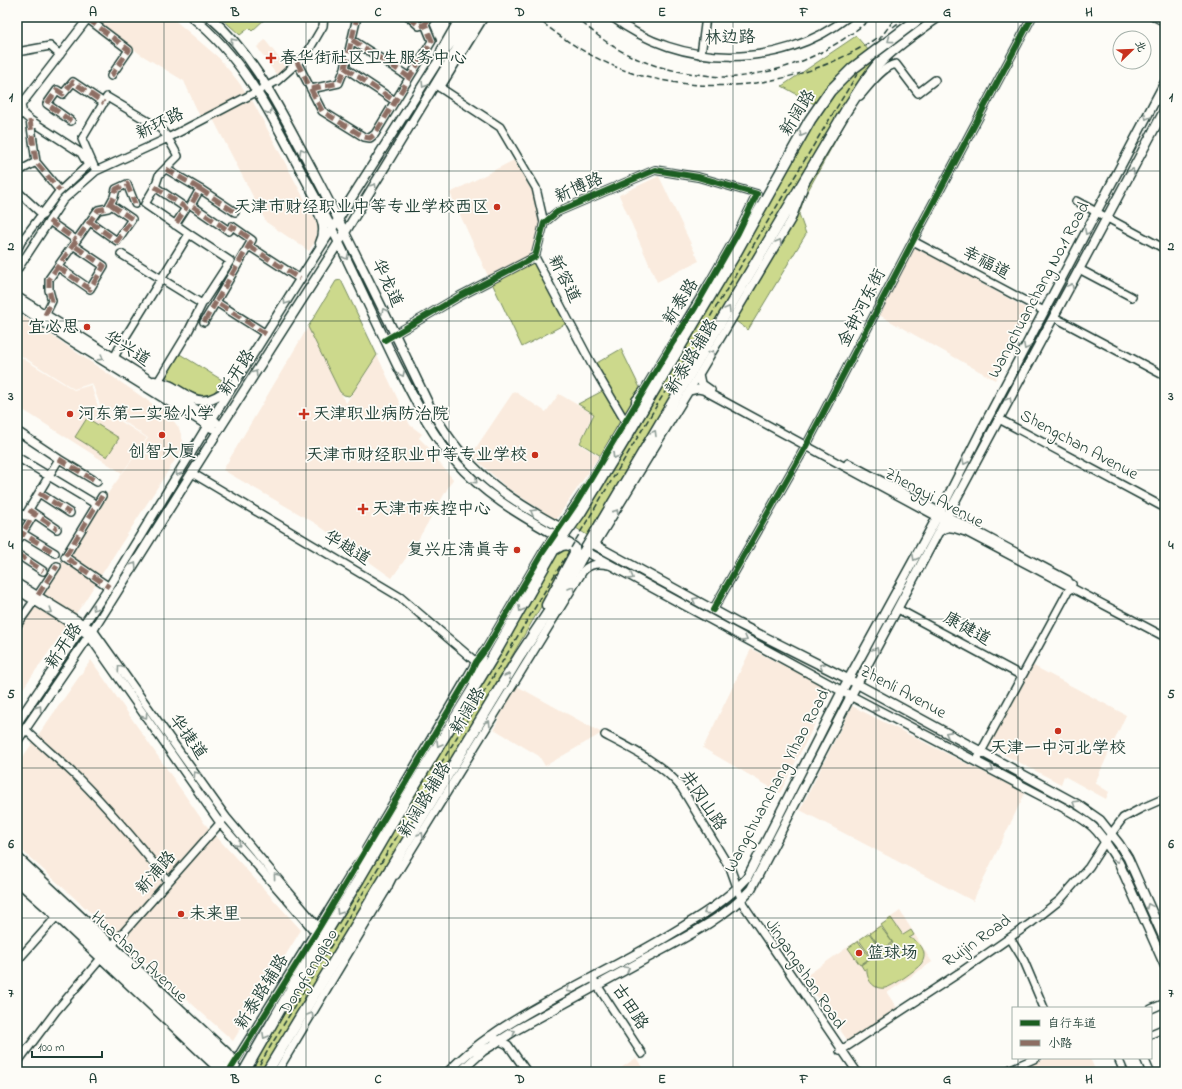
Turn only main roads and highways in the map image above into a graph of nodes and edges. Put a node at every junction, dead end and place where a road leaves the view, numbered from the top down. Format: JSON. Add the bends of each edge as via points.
{"nodes":[{"id":1,"x":192,"y":17,"type":"edge"},
{"id":2,"x":210,"y":17,"type":"edge"},
{"id":3,"x":469,"y":17,"type":"edge"},
{"id":4,"x":476,"y":17,"type":"edge"},
{"id":5,"x":921,"y":17,"type":"edge"},
{"id":6,"x":937,"y":17,"type":"edge"},
{"id":7,"x":1165,"y":82,"type":"edge"},
{"id":8,"x":1165,"y":109,"type":"edge"},
{"id":9,"x":289,"y":148,"type":"junction"},
{"id":10,"x":321,"y":185,"type":"junction"},
{"id":11,"x":340,"y":219,"type":"junction"},
{"id":12,"x":334,"y":230,"type":"junction"},
{"id":13,"x":346,"y":231,"type":"junction"},
{"id":14,"x":339,"y":242,"type":"junction"},
{"id":15,"x":315,"y":257,"type":"junction"},
{"id":16,"x":323,"y":266,"type":"junction"},
{"id":17,"x":17,"y":299,"type":"edge"},
{"id":18,"x":696,"y":320,"type":"junction"},
{"id":19,"x":236,"y":381,"type":"junction"},
{"id":20,"x":154,"y":382,"type":"junction"},
{"id":21,"x":637,"y":401,"type":"road end"},
{"id":22,"x":234,"y":406,"type":"junction"},
{"id":23,"x":188,"y":408,"type":"junction"},
{"id":24,"x":208,"y":421,"type":"junction"},
{"id":25,"x":220,"y":428,"type":"junction"},
{"id":26,"x":207,"y":449,"type":"junction"},
{"id":27,"x":942,"y":516,"type":"junction"},
{"id":28,"x":965,"y":528,"type":"road end"},
{"id":29,"x":560,"y":533,"type":"junction"},
{"id":30,"x":933,"y":538,"type":"dead end"},
{"id":31,"x":594,"y":545,"type":"road end"},
{"id":32,"x":554,"y":549,"type":"junction"},
{"id":33,"x":585,"y":551,"type":"junction"},
{"id":34,"x":540,"y":632,"type":"junction"},
{"id":35,"x":483,"y":653,"type":"road end"},
{"id":36,"x":853,"y":663,"type":"dead end"},
{"id":37,"x":864,"y":669,"type":"dead end"},
{"id":38,"x":848,"y":679,"type":"junction"},
{"id":39,"x":857,"y":684,"type":"junction"},
{"id":40,"x":473,"y":689,"type":"junction"},
{"id":41,"x":842,"y":691,"type":"junction"},
{"id":42,"x":851,"y":696,"type":"junction"},
{"id":43,"x":17,"y":724,"type":"edge"},
{"id":44,"x":17,"y":741,"type":"edge"},
{"id":45,"x":17,"y":864,"type":"edge"},
{"id":46,"x":17,"y":875,"type":"edge"},
{"id":47,"x":738,"y":887,"type":"junction"},
{"id":48,"x":382,"y":890,"type":"joint"},
{"id":49,"x":720,"y":901,"type":"dead end"},
{"id":50,"x":1165,"y":941,"type":"edge"},
{"id":51,"x":106,"y":952,"type":"junction"},
{"id":52,"x":1165,"y":966,"type":"edge"},
{"id":53,"x":230,"y":1070,"type":"edge"},
{"id":54,"x":242,"y":1072,"type":"edge"},
{"id":55,"x":267,"y":1072,"type":"edge"},
{"id":56,"x":448,"y":1072,"type":"edge"},
{"id":57,"x":460,"y":1072,"type":"edge"}],
"edges":[{"from":1,"to":9,"type":"main road","one_way":true,"via":[[226,49],[243,70]]},
{"from":10,"to":2,"type":"main road","name":"华龙道","one_way":true,"via":[[267,87],[236,44]]},
{"from":3,"to":11,"type":"main road","name":"新开路","one_way":true,"via":[[435,66]]},
{"from":13,"to":4,"type":"main road","name":"新开路","one_way":true,"via":[[438,86]]},
{"from":5,"to":18,"type":"highway","name":"新阔路","one_way":true,"bridge":true,"via":[[852,69],[830,91],[810,120]]},
{"from":33,"to":6,"type":"highway","name":"新阔路","one_way":true,"via":[[847,109],[880,62]]},
{"from":7,"to":27,"type":"main road","name":"Wangchuanchang No.1 Road","one_way":true,"via":[[981,431]]},
{"from":27,"to":8,"type":"main road","name":"Wangchuanchang No.1 Road","one_way":true,"via":[[999,419]]},
{"from":9,"to":12,"type":"main road"},
{"from":9,"to":15,"type":"main road","via":[[295,169],[323,226],[323,237]]},
{"from":10,"to":11,"type":"main road","name":"华龙道"},
{"from":10,"to":12,"type":"main road","via":[[332,212]]},
{"from":11,"to":12,"type":"main road","name":"新开路"},
{"from":11,"to":13,"type":"main road","name":"华龙道"},
{"from":12,"to":14,"type":"main road"},
{"from":12,"to":15,"type":"main road","name":"新开路"},
{"from":12,"to":16,"type":"main road"},
{"from":13,"to":14,"type":"main road","name":"新开路"},
{"from":29,"to":13,"type":"main road","name":"华龙道","one_way":true,"via":[[480,475],[445,434]]},
{"from":14,"to":16,"type":"main road","name":"新开路"},
{"from":14,"to":29,"type":"main road","one_way":true,"via":[[430,427],[455,462],[490,495],[515,512]]},
{"from":15,"to":19,"type":"main road","name":"新开路","one_way":true},
{"from":22,"to":16,"type":"main road","name":"新开路","one_way":true},
{"from":17,"to":20,"type":"main road","name":"华兴道"},
{"from":17,"to":23,"type":"main road","name":"华兴道","one_way":true,"via":[[68,338]]},
{"from":18,"to":21,"type":"highway","via":[[679,341],[652,384]]},
{"from":18,"to":29,"type":"highway","one_way":true,"via":[[580,513]]},
{"from":19,"to":20,"type":"main road","via":[[217,396],[202,401],[192,399],[173,387]]},
{"from":19,"to":24,"type":"main road","name":"新开路"},
{"from":20,"to":23,"type":"main road","name":"华兴道"},
{"from":22,"to":24,"type":"main road"},
{"from":22,"to":25,"type":"main road","name":"新开路"},
{"from":23,"to":24,"type":"main road","name":"华兴道"},
{"from":24,"to":25,"type":"main road","name":"华兴道"},
{"from":24,"to":26,"type":"main road"},
{"from":24,"to":43,"type":"main road","name":"新开路","one_way":true,"via":[[109,587]]},
{"from":25,"to":26,"type":"main road","name":"新开路"},
{"from":44,"to":26,"type":"main road","name":"新开路","one_way":true,"via":[[91,633]]},
{"from":27,"to":38,"type":"main road","name":"Wangchuanchang Yihao Road","one_way":true},
{"from":39,"to":27,"type":"main road","name":"Wangchuanchang Yihao Road","one_way":true,"via":[[898,608]]},
{"from":28,"to":30,"type":"main road","via":[[945,527]]},
{"from":29,"to":32,"type":"highway"},
{"from":38,"to":31,"type":"main road","name":"Zhenli Avenue","one_way":true},
{"from":32,"to":34,"type":"highway","via":[[568,544],[574,548],[575,553],[552,595]]},
{"from":32,"to":40,"type":"highway","one_way":true},
{"from":33,"to":34,"type":"highway","name":"新阔路"},
{"from":33,"to":41,"type":"main road","name":"Zhenli Avenue","one_way":true},
{"from":48,"to":34,"type":"highway","name":"新阔路","one_way":true,"via":[[409,838]]},
{"from":35,"to":40,"type":"main road"},
{"from":36,"to":38,"type":"main road"},
{"from":37,"to":39,"type":"main road"},
{"from":38,"to":39,"type":"main road","name":"Zhenli Avenue"},
{"from":38,"to":41,"type":"main road","via":[[845,677]]},
{"from":39,"to":42,"type":"main road","name":"Wangchuanchang Yihao Road"},
{"from":50,"to":39,"type":"main road","name":"Zhenli Avenue","one_way":true,"via":[[1128,858],[1100,820],[1077,804]]},
{"from":40,"to":54,"type":"highway","name":"Dongfengqiao","one_way":true,"bridge":true,"via":[[397,814],[355,877]]},
{"from":41,"to":42,"type":"main road","name":"Zhenli Avenue"},
{"from":41,"to":47,"type":"main road","name":"Wangchuanchang Yihao Road","via":[[749,874]]},
{"from":42,"to":52,"type":"main road","name":"Zhenli Avenue","one_way":true,"via":[[976,761],[1093,827],[1119,863]]},
{"from":57,"to":42,"type":"main road","name":"Wangchuanchang Yihao Road","one_way":true,"via":[[499,1040],[686,937],[740,900],[755,883]]},
{"from":45,"to":51,"type":"main road","name":"Huachang Avenue"},
{"from":46,"to":51,"type":"main road","name":"Huachang Avenue","via":[[58,915]]},
{"from":47,"to":49,"type":"main road"},
{"from":47,"to":56,"type":"main road","name":"Wangchuanchang Yihao Road","one_way":true,"via":[[703,915],[658,942],[509,1023],[466,1054]]},
{"from":48,"to":55,"type":"highway","name":"Dongfengqiao"},
{"from":51,"to":53,"type":"main road","name":"Huachang Avenue"},
{"from":53,"to":54,"type":"main road","name":"Huachang Avenue"}]}
